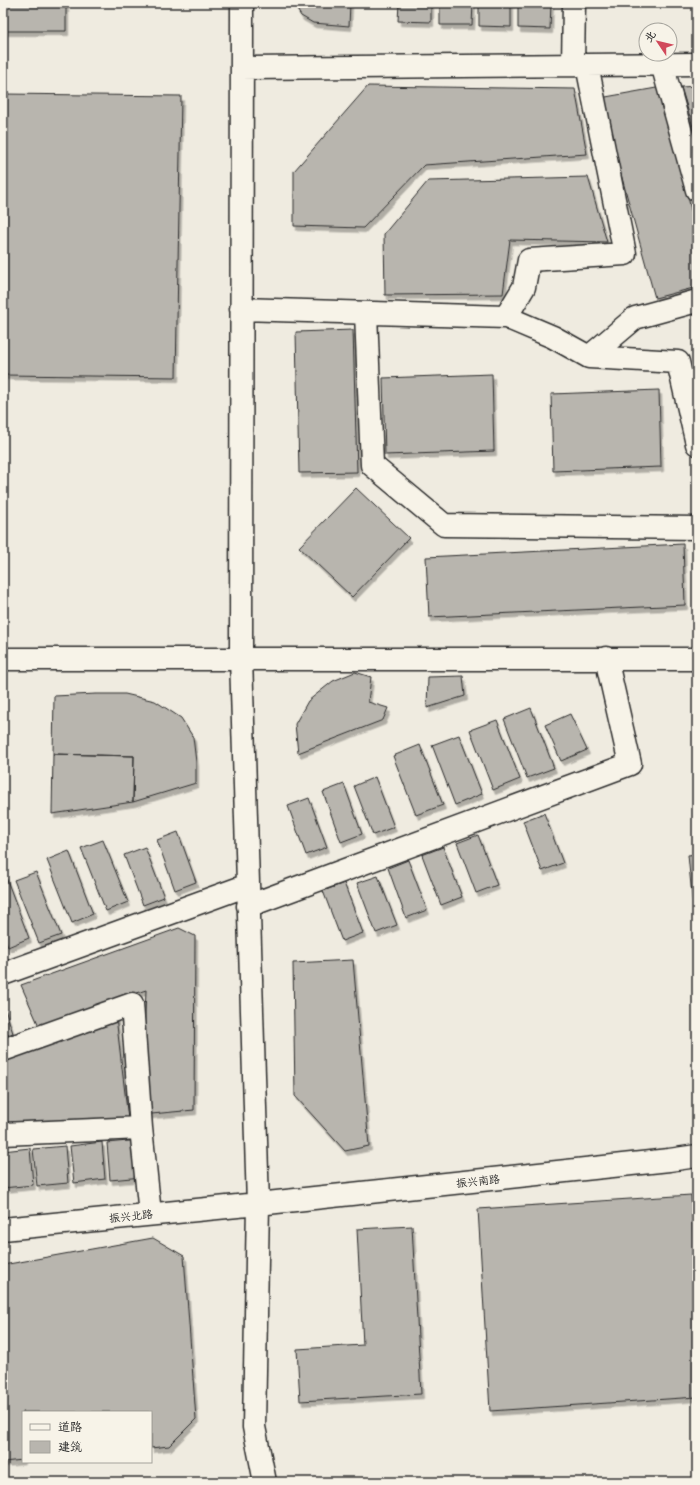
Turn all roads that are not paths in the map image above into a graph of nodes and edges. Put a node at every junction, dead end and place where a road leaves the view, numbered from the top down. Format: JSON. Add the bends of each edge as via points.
{"nodes":[{"id":1,"x":242,"y":3,"type":"edge"},
{"id":2,"x":574,"y":3,"type":"edge"},
{"id":3,"x":662,"y":64,"type":"junction"},
{"id":4,"x":697,"y":64,"type":"edge"},
{"id":5,"x":580,"y":65,"type":"junction"},
{"id":6,"x":242,"y":68,"type":"junction"},
{"id":7,"x":697,"y":190,"type":"edge"},
{"id":8,"x":697,"y":301,"type":"edge"},
{"id":9,"x":241,"y":309,"type":"junction"},
{"id":10,"x":366,"y":312,"type":"junction"},
{"id":11,"x":506,"y":317,"type":"junction"},
{"id":12,"x":589,"y":357,"type":"junction"},
{"id":13,"x":697,"y":444,"type":"edge"},
{"id":14,"x":697,"y":528,"type":"edge"},
{"id":15,"x":241,"y":658,"type":"junction"},
{"id":16,"x":606,"y":658,"type":"junction"},
{"id":17,"x":697,"y":658,"type":"edge"},
{"id":18,"x":3,"y":659,"type":"edge"},
{"id":19,"x":248,"y":885,"type":"junction"},
{"id":20,"x":248,"y":906,"type":"junction"},
{"id":21,"x":3,"y":974,"type":"edge"},
{"id":22,"x":3,"y":1050,"type":"edge"},
{"id":23,"x":141,"y":1128,"type":"junction"},
{"id":24,"x":3,"y":1134,"type":"edge"},
{"id":25,"x":697,"y":1156,"type":"edge"},
{"id":26,"x":258,"y":1204,"type":"junction"},
{"id":27,"x":150,"y":1214,"type":"junction"},
{"id":28,"x":3,"y":1229,"type":"edge"},
{"id":29,"x":265,"y":1482,"type":"edge"}],
"edges":[{"from":1,"to":6,"type":"street"},
{"from":2,"to":5,"type":"street"},
{"from":3,"to":4,"type":"street"},
{"from":3,"to":5,"type":"street"},
{"from":3,"to":7,"type":"street"},
{"from":5,"to":6,"type":"street"},
{"from":5,"to":11,"type":"street","via":[[625,254],[529,260],[524,287]]},
{"from":6,"to":9,"type":"street"},
{"from":8,"to":12,"type":"street","via":[[635,318]]},
{"from":9,"to":10,"type":"street"},
{"from":9,"to":15,"type":"street"},
{"from":10,"to":11,"type":"street"},
{"from":10,"to":14,"type":"street","via":[[372,465],[444,525]]},
{"from":11,"to":12,"type":"street","via":[[553,336]]},
{"from":12,"to":13,"type":"street","via":[[678,362]]},
{"from":15,"to":16,"type":"street"},
{"from":15,"to":18,"type":"street"},
{"from":15,"to":19,"type":"street"},
{"from":16,"to":17,"type":"street"},
{"from":16,"to":20,"type":"street","via":[[630,764]]},
{"from":19,"to":20,"type":"street"},
{"from":19,"to":21,"type":"street"},
{"from":20,"to":26,"type":"street"},
{"from":22,"to":23,"type":"street","via":[[132,1004]]},
{"from":23,"to":24,"type":"street"},
{"from":23,"to":27,"type":"street"},
{"from":25,"to":26,"type":"street","name":"振兴南路"},
{"from":26,"to":27,"type":"street","name":"振兴北路"},
{"from":26,"to":29,"type":"street","via":[[254,1427]]},
{"from":27,"to":28,"type":"street","name":"振兴北路"}]}
